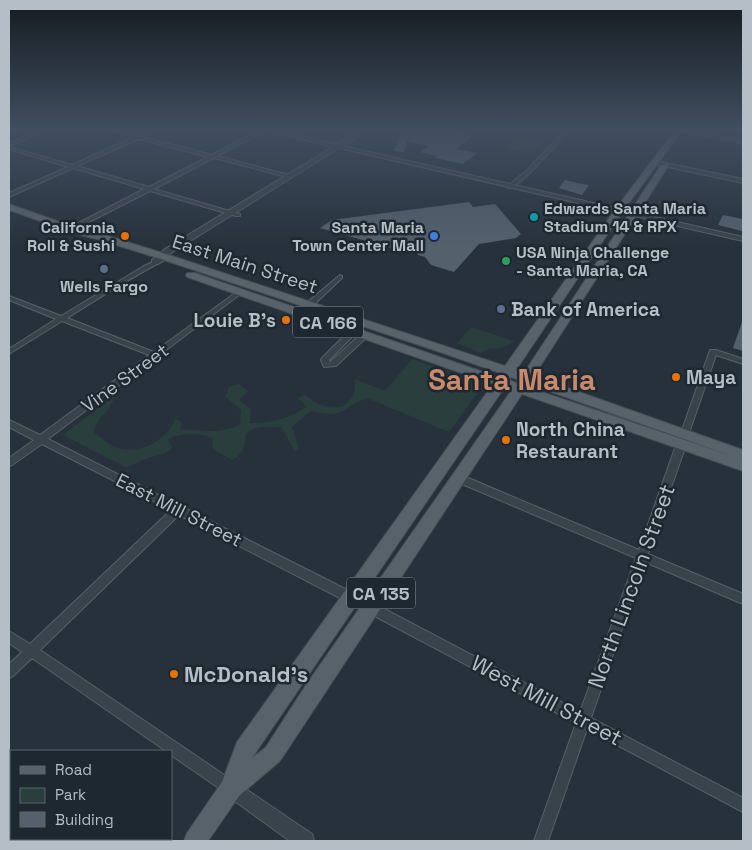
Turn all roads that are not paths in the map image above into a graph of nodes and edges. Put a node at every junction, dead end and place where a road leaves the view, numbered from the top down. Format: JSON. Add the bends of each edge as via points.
{"nodes":[{"id":1,"x":66,"y":169,"type":"edge"},
{"id":2,"x":81,"y":169,"type":"edge"},
{"id":3,"x":189,"y":169,"type":"edge"},
{"id":4,"x":262,"y":169,"type":"edge"},
{"id":5,"x":303,"y":169,"type":"edge"},
{"id":6,"x":307,"y":169,"type":"edge"},
{"id":7,"x":439,"y":169,"type":"edge"},
{"id":8,"x":529,"y":169,"type":"edge"},
{"id":9,"x":652,"y":169,"type":"edge"},
{"id":10,"x":663,"y":169,"type":"edge"},
{"id":11,"x":683,"y":169,"type":"edge"},
{"id":12,"x":290,"y":176,"type":"junction"},
{"id":13,"x":743,"y":181,"type":"edge"},
{"id":14,"x":513,"y":185,"type":"junction"},
{"id":15,"x":150,"y":189,"type":"junction"},
{"id":16,"x":9,"y":195,"type":"edge"},
{"id":17,"x":9,"y":207,"type":"edge"},
{"id":18,"x":620,"y":209,"type":"junction"},
{"id":19,"x":633,"y":212,"type":"junction"},
{"id":20,"x":235,"y":214,"type":"junction"},
{"id":21,"x":71,"y":229,"type":"junction"},
{"id":22,"x":743,"y":235,"type":"edge"},
{"id":23,"x":743,"y":239,"type":"edge"},
{"id":24,"x":162,"y":259,"type":"junction"},
{"id":25,"x":340,"y":277,"type":"dead end"},
{"id":26,"x":240,"y":292,"type":"junction"},
{"id":27,"x":9,"y":298,"type":"edge"},
{"id":28,"x":305,"y":308,"type":"junction"},
{"id":29,"x":63,"y":318,"type":"junction"},
{"id":30,"x":9,"y":352,"type":"edge"},
{"id":31,"x":155,"y":355,"type":"junction"},
{"id":32,"x":743,"y":362,"type":"edge"},
{"id":33,"x":505,"y":377,"type":"junction"},
{"id":34,"x":523,"y":383,"type":"junction"},
{"id":35,"x":9,"y":423,"type":"edge"},
{"id":36,"x":683,"y":439,"type":"junction"},
{"id":37,"x":40,"y":440,"type":"junction"},
{"id":38,"x":743,"y":454,"type":"edge"},
{"id":39,"x":743,"y":459,"type":"edge"},
{"id":40,"x":9,"y":463,"type":"edge"},
{"id":41,"x":743,"y":466,"type":"edge"},
{"id":42,"x":458,"y":478,"type":"junction"},
{"id":43,"x":178,"y":510,"type":"junction"},
{"id":44,"x":642,"y":555,"type":"junction"},
{"id":45,"x":350,"y":597,"type":"junction"},
{"id":46,"x":743,"y":599,"type":"edge"},
{"id":47,"x":371,"y":608,"type":"junction"},
{"id":48,"x":9,"y":636,"type":"edge"},
{"id":49,"x":31,"y":650,"type":"junction"},
{"id":50,"x":9,"y":672,"type":"edge"},
{"id":51,"x":584,"y":719,"type":"junction"},
{"id":52,"x":231,"y":788,"type":"junction"},
{"id":53,"x":743,"y":805,"type":"edge"},
{"id":54,"x":195,"y":841,"type":"edge"},
{"id":55,"x":305,"y":841,"type":"edge"},
{"id":56,"x":541,"y":841,"type":"edge"}],
"edges":[{"from":1,"to":16,"type":"street"},
{"from":2,"to":15,"type":"street"},
{"from":3,"to":15,"type":"street"},
{"from":4,"to":12,"type":"street"},
{"from":5,"to":12,"type":"street"},
{"from":6,"to":20,"type":"street"},
{"from":7,"to":14,"type":"street"},
{"from":8,"to":14,"type":"street"},
{"from":9,"to":18,"type":"main road","number":"CA 135"},
{"from":10,"to":19,"type":"main road","number":"CA 135"},
{"from":11,"to":13,"type":"street"},
{"from":12,"to":20,"type":"street"},
{"from":14,"to":18,"type":"street"},
{"from":15,"to":20,"type":"street"},
{"from":15,"to":21,"type":"street"},
{"from":17,"to":21,"type":"main road","name":"East Main Street","number":"CA 166"},
{"from":18,"to":19,"type":"street"},
{"from":18,"to":33,"type":"main road","number":"CA 135"},
{"from":19,"to":22,"type":"street"},
{"from":19,"to":23,"type":"street"},
{"from":19,"to":34,"type":"main road","number":"CA 135"},
{"from":20,"to":24,"type":"street","via":[[187,249]]},
{"from":21,"to":24,"type":"main road","name":"East Main Street","number":"CA 166","via":[[91,239]]},
{"from":24,"to":26,"type":"main road","name":"East Main Street","number":"CA 166"},
{"from":24,"to":28,"type":"main road","name":"East Main Street","number":"CA 166"},
{"from":24,"to":29,"type":"street"},
{"from":25,"to":28,"type":"street"},
{"from":26,"to":28,"type":"main road","name":"East Main Street","number":"CA 166"},
{"from":26,"to":31,"type":"street","name":"Vine Street"},
{"from":27,"to":29,"type":"street"},
{"from":28,"to":33,"type":"main road","name":"East Main Street","number":"CA 166"},
{"from":28,"to":33,"type":"main road","name":"East Main Street","number":"CA 166","via":[[359,333]]},
{"from":29,"to":30,"type":"street"},
{"from":29,"to":31,"type":"street"},
{"from":31,"to":37,"type":"street","name":"Vine Street"},
{"from":32,"to":36,"type":"street","name":"North Lincoln Street","via":[[713,352]]},
{"from":33,"to":34,"type":"main road","number":"CA 166"},
{"from":33,"to":45,"type":"main road","number":"CA 135"},
{"from":34,"to":36,"type":"main road","number":"CA 166"},
{"from":34,"to":36,"type":"main road","number":"CA 166","via":[[589,413]]},
{"from":34,"to":42,"type":"main road","number":"CA 135"},
{"from":35,"to":37,"type":"street","name":"East Mill Street"},
{"from":36,"to":38,"type":"main road","number":"CA 166"},
{"from":36,"to":39,"type":"main road","via":[[683,442]]},
{"from":36,"to":41,"type":"main road","number":"CA 166"},
{"from":36,"to":44,"type":"street","name":"North Lincoln Street"},
{"from":37,"to":40,"type":"street","name":"Vine Street"},
{"from":37,"to":43,"type":"street","name":"East Mill Street"},
{"from":42,"to":44,"type":"street"},
{"from":42,"to":47,"type":"main road","number":"CA 135"},
{"from":43,"to":45,"type":"street","name":"East Mill Street"},
{"from":43,"to":49,"type":"street"},
{"from":44,"to":46,"type":"street"},
{"from":44,"to":51,"type":"street","name":"North Lincoln Street"},
{"from":45,"to":47,"type":"street","name":"West Mill Street"},
{"from":45,"to":52,"type":"main road","number":"CA 135","via":[[244,749]]},
{"from":47,"to":51,"type":"street","name":"West Mill Street"},
{"from":47,"to":52,"type":"main road","number":"CA 135","via":[[273,754]]},
{"from":48,"to":49,"type":"street"},
{"from":49,"to":50,"type":"street"},
{"from":49,"to":52,"type":"street"},
{"from":51,"to":53,"type":"street","name":"West Mill Street"},
{"from":51,"to":56,"type":"street","name":"North Lincoln Street"},
{"from":52,"to":54,"type":"main road","number":"CA 135"},
{"from":52,"to":55,"type":"street"}]}
